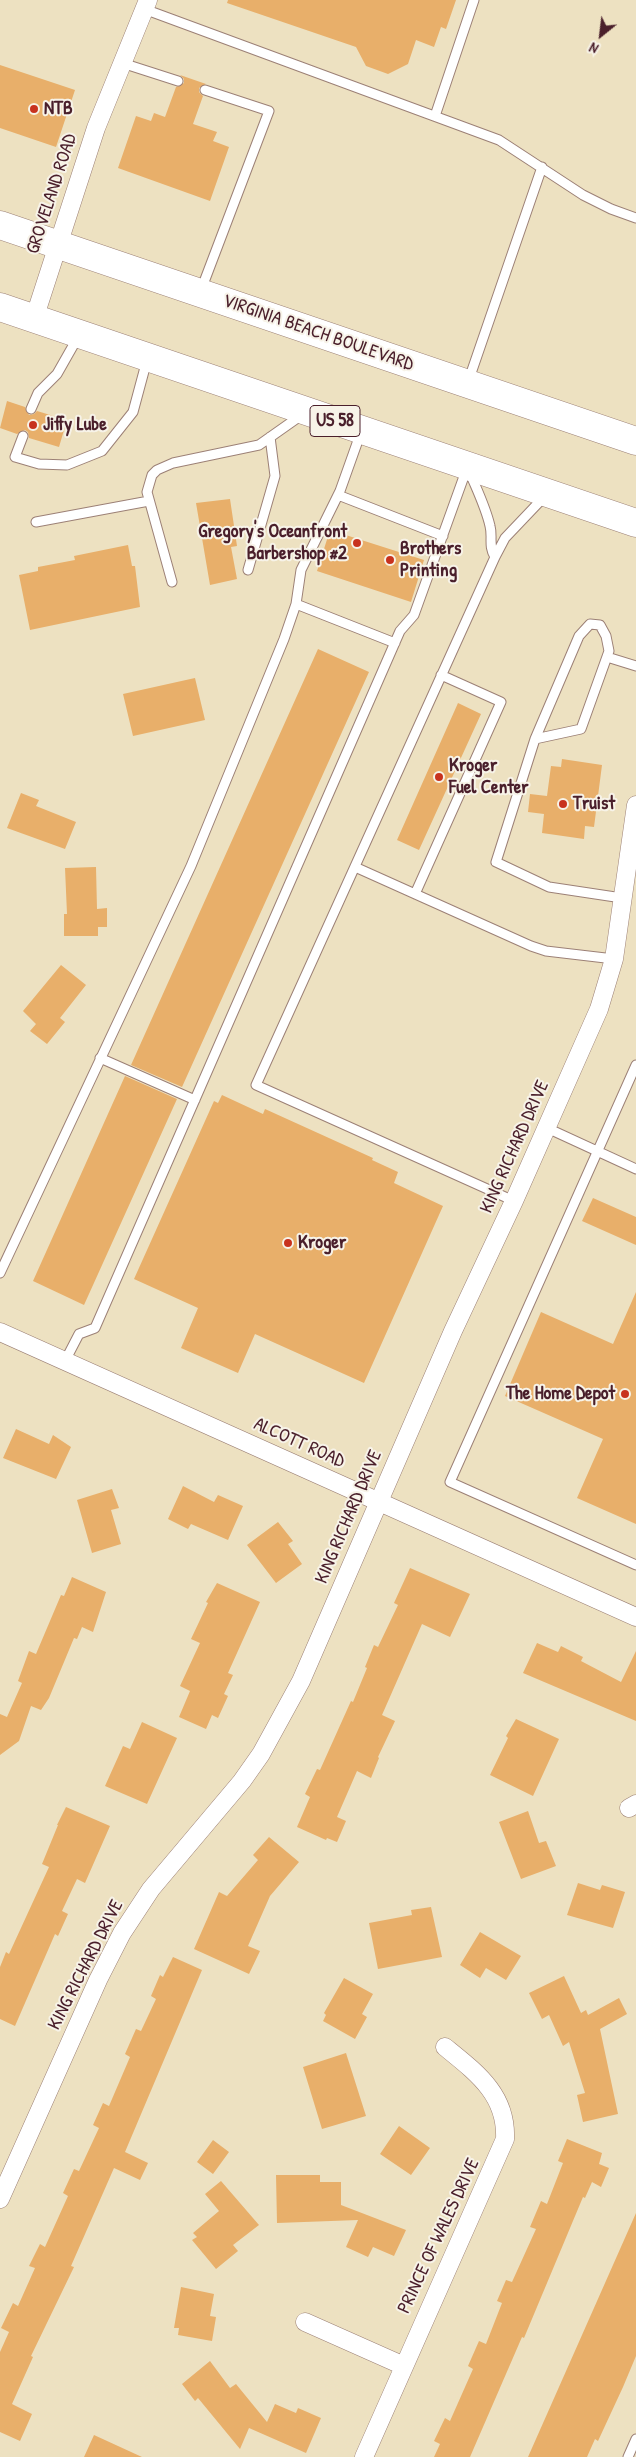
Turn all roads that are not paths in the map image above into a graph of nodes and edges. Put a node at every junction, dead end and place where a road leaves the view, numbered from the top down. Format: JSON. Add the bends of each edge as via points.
{"nodes":[{"id":1,"x":474,"y":0,"type":"edge"},
{"id":2,"x":146,"y":4,"type":"edge"},
{"id":3,"x":122,"y":63,"type":"junction"},
{"id":4,"x":178,"y":81,"type":"dead end"},
{"id":5,"x":205,"y":90,"type":"dead end"},
{"id":6,"x":435,"y":116,"type":"junction"},
{"id":7,"x":542,"y":167,"type":"junction"},
{"id":8,"x":635,"y":216,"type":"edge"},
{"id":9,"x":0,"y":225,"type":"edge"},
{"id":10,"x":58,"y":245,"type":"junction"},
{"id":11,"x":200,"y":292,"type":"junction"},
{"id":12,"x":0,"y":307,"type":"edge"},
{"id":13,"x":34,"y":319,"type":"junction"},
{"id":14,"x":80,"y":334,"type":"junction"},
{"id":15,"x":148,"y":357,"type":"junction"},
{"id":16,"x":468,"y":384,"type":"junction"},
{"id":17,"x":31,"y":409,"type":"dead end"},
{"id":18,"x":307,"y":411,"type":"junction"},
{"id":19,"x":362,"y":430,"type":"junction"},
{"id":20,"x":23,"y":436,"type":"dead end"},
{"id":21,"x":270,"y":437,"type":"junction"},
{"id":22,"x":636,"y":441,"type":"edge"},
{"id":23,"x":468,"y":466,"type":"junction"},
{"id":24,"x":548,"y":493,"type":"junction"},
{"id":25,"x":338,"y":495,"type":"junction"},
{"id":26,"x":149,"y":501,"type":"junction"},
{"id":27,"x":36,"y":522,"type":"dead end"},
{"id":28,"x":636,"y":523,"type":"edge"},
{"id":29,"x":443,"y":536,"type":"junction"},
{"id":30,"x":494,"y":557,"type":"junction"},
{"id":31,"x":248,"y":570,"type":"dead end"},
{"id":32,"x":172,"y":582,"type":"dead end"},
{"id":33,"x":296,"y":604,"type":"junction"},
{"id":34,"x":395,"y":643,"type":"junction"},
{"id":35,"x":607,"y":658,"type":"junction"},
{"id":36,"x":636,"y":666,"type":"edge"},
{"id":37,"x":442,"y":675,"type":"junction"},
{"id":38,"x":535,"y":739,"type":"junction"},
{"id":39,"x":636,"y":809,"type":"edge"},
{"id":40,"x":355,"y":867,"type":"junction"},
{"id":41,"x":415,"y":894,"type":"junction"},
{"id":42,"x":622,"y":898,"type":"junction"},
{"id":43,"x":614,"y":959,"type":"junction"},
{"id":44,"x":100,"y":1058,"type":"junction"},
{"id":45,"x":636,"y":1065,"type":"edge"},
{"id":46,"x":195,"y":1100,"type":"junction"},
{"id":47,"x":547,"y":1128,"type":"junction"},
{"id":48,"x":596,"y":1150,"type":"junction"},
{"id":49,"x":636,"y":1169,"type":"edge"},
{"id":50,"x":514,"y":1201,"type":"junction"},
{"id":51,"x":0,"y":1273,"type":"edge"},
{"id":52,"x":0,"y":1332,"type":"edge"},
{"id":53,"x":64,"y":1362,"type":"junction"},
{"id":54,"x":378,"y":1502,"type":"junction"},
{"id":55,"x":636,"y":1565,"type":"edge"},
{"id":56,"x":636,"y":1617,"type":"edge"},
{"id":57,"x":445,"y":2047,"type":"dead end"},
{"id":58,"x":0,"y":2199,"type":"edge"},
{"id":59,"x":305,"y":2322,"type":"dead end"},
{"id":60,"x":404,"y":2366,"type":"junction"},
{"id":61,"x":636,"y":2439,"type":"edge"},
{"id":62,"x":364,"y":2457,"type":"edge"},
{"id":63,"x":628,"y":2457,"type":"edge"}],
"edges":[{"from":1,"to":6,"type":"lane"},
{"from":2,"to":3,"type":"street","name":"GROVELAND ROAD"},
{"from":2,"to":6,"type":"lane"},
{"from":3,"to":4,"type":"lane"},
{"from":3,"to":10,"type":"street","name":"GROVELAND ROAD","via":[[96,128]]},
{"from":5,"to":11,"type":"lane","via":[[268,111]]},
{"from":6,"to":7,"type":"lane","via":[[504,142]]},
{"from":7,"to":8,"type":"lane","via":[[583,195]]},
{"from":7,"to":16,"type":"lane"},
{"from":9,"to":10,"type":"main road","name":"VIRGINIA BEACH BOULEVARD"},
{"from":10,"to":11,"type":"main road","name":"VIRGINIA BEACH BOULEVARD"},
{"from":10,"to":13,"type":"street","name":"GROVELAND ROAD"},
{"from":11,"to":16,"type":"main road","name":"VIRGINIA BEACH BOULEVARD"},
{"from":12,"to":13,"type":"main road","number":"US 58"},
{"from":13,"to":14,"type":"main road","number":"US 58"},
{"from":14,"to":15,"type":"main road","number":"US 58"},
{"from":14,"to":17,"type":"lane","via":[[57,374],[38,393]]},
{"from":15,"to":18,"type":"main road","number":"US 58"},
{"from":15,"to":20,"type":"lane","via":[[133,412],[102,451],[67,466],[39,464],[15,456]]},
{"from":16,"to":22,"type":"main road","name":"VIRGINIA BEACH BOULEVARD"},
{"from":18,"to":19,"type":"main road","number":"US 58"},
{"from":18,"to":21,"type":"lane"},
{"from":19,"to":23,"type":"main road","number":"US 58"},
{"from":19,"to":25,"type":"lane"},
{"from":21,"to":26,"type":"lane","via":[[260,445],[174,463],[157,470],[147,492]]},
{"from":21,"to":31,"type":"lane","via":[[275,476]]},
{"from":23,"to":24,"type":"main road","number":"US 58"},
{"from":23,"to":29,"type":"lane"},
{"from":23,"to":30,"type":"lane","via":[[488,516],[490,549]]},
{"from":24,"to":28,"type":"main road","number":"US 58"},
{"from":24,"to":30,"type":"lane","via":[[511,531]]},
{"from":25,"to":29,"type":"lane"},
{"from":25,"to":33,"type":"lane","via":[[301,570]]},
{"from":26,"to":27,"type":"lane"},
{"from":26,"to":32,"type":"lane"},
{"from":29,"to":34,"type":"lane","via":[[414,615],[400,631]]},
{"from":30,"to":37,"type":"lane"},
{"from":33,"to":34,"type":"lane"},
{"from":33,"to":44,"type":"lane","via":[[191,866]]},
{"from":34,"to":46,"type":"lane"},
{"from":35,"to":36,"type":"lane"},
{"from":35,"to":38,"type":"lane","via":[[581,729]]},
{"from":35,"to":38,"type":"lane","via":[[606,636],[600,625],[590,624],[579,636]]},
{"from":37,"to":40,"type":"lane"},
{"from":37,"to":41,"type":"lane","via":[[501,702]]},
{"from":38,"to":42,"type":"lane","via":[[496,862],[549,887]]},
{"from":39,"to":42,"type":"street","name":"KING RICHARD DRIVE"},
{"from":40,"to":41,"type":"lane"},
{"from":40,"to":50,"type":"lane","via":[[256,1085]]},
{"from":41,"to":43,"type":"lane","via":[[539,948]]},
{"from":42,"to":43,"type":"street","name":"KING RICHARD DRIVE"},
{"from":43,"to":47,"type":"street","name":"KING RICHARD DRIVE","via":[[599,1009]]},
{"from":44,"to":46,"type":"lane"},
{"from":44,"to":51,"type":"lane"},
{"from":45,"to":48,"type":"lane"},
{"from":46,"to":53,"type":"lane","via":[[95,1328],[78,1334]]},
{"from":47,"to":48,"type":"lane"},
{"from":47,"to":50,"type":"street","name":"KING RICHARD DRIVE"},
{"from":48,"to":49,"type":"lane"},
{"from":48,"to":55,"type":"lane","via":[[450,1482]]},
{"from":50,"to":54,"type":"street","name":"KING RICHARD DRIVE"},
{"from":52,"to":53,"type":"street","name":"ALCOTT ROAD"},
{"from":53,"to":54,"type":"street","name":"ALCOTT ROAD"},
{"from":54,"to":56,"type":"street","name":"ALCOTT ROAD"},
{"from":54,"to":58,"type":"street","name":"KING RICHARD DRIVE","via":[[301,1681],[261,1754],[151,1889],[122,1933]]},
{"from":57,"to":60,"type":"street","name":"PRINCE OF WALES DRIVE","via":[[471,2069],[501,2105],[506,2122],[505,2139]]},
{"from":59,"to":60,"type":"street"},
{"from":60,"to":62,"type":"street","name":"PRINCE OF WALES DRIVE"},
{"from":61,"to":63,"type":"lane"}]}
